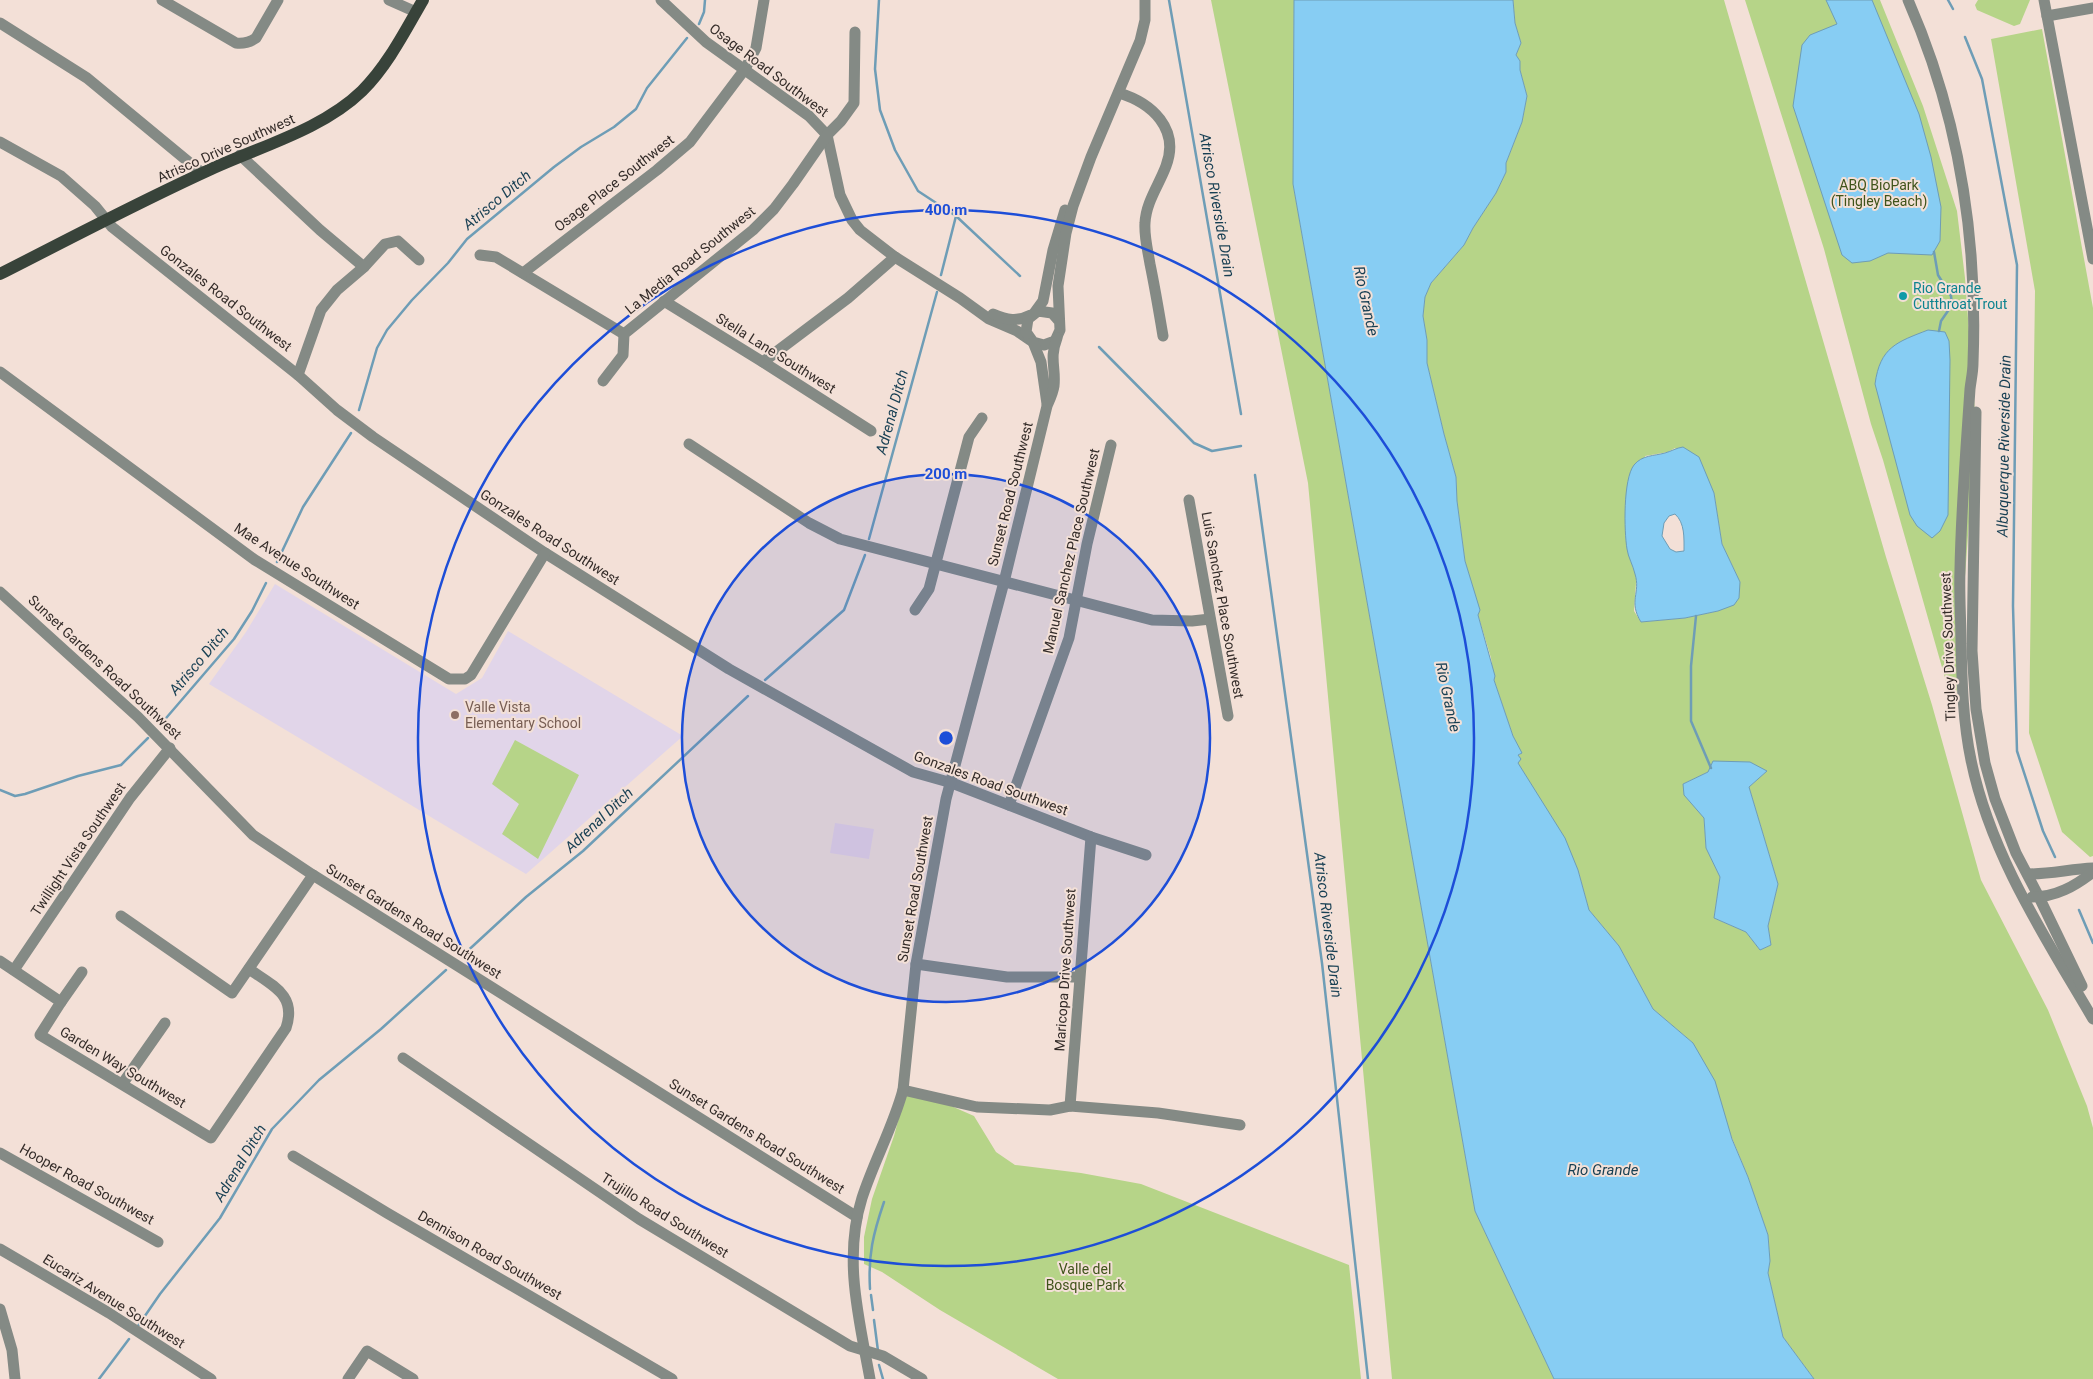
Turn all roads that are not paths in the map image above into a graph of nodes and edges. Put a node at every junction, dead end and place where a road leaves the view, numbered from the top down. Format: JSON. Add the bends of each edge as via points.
{"nodes":[{"id":1,"x":162,"y":0,"type":"edge"},
{"id":2,"x":278,"y":0,"type":"edge"},
{"id":3,"x":389,"y":0,"type":"edge"},
{"id":4,"x":423,"y":0,"type":"edge"},
{"id":5,"x":661,"y":0,"type":"edge"},
{"id":6,"x":764,"y":0,"type":"edge"},
{"id":7,"x":1145,"y":0,"type":"edge"},
{"id":8,"x":1908,"y":0,"type":"edge"},
{"id":9,"x":2044,"y":0,"type":"edge"},
{"id":10,"x":2093,"y":8,"type":"edge"},
{"id":11,"x":416,"y":12,"type":"junction"},
{"id":12,"x":2047,"y":16,"type":"junction"},
{"id":13,"x":0,"y":23,"type":"edge"},
{"id":14,"x":855,"y":32,"type":"dead end"},
{"id":15,"x":745,"y":69,"type":"junction"},
{"id":16,"x":1119,"y":94,"type":"junction"},
{"id":17,"x":827,"y":135,"type":"junction"},
{"id":18,"x":0,"y":142,"type":"edge"},
{"id":19,"x":240,"y":156,"type":"junction"},
{"id":20,"x":1090,"y":157,"type":"junction"},
{"id":21,"x":202,"y":173,"type":"junction"},
{"id":22,"x":106,"y":220,"type":"junction"},
{"id":23,"x":480,"y":255,"type":"dead end"},
{"id":24,"x":896,"y":257,"type":"junction"},
{"id":25,"x":2093,"y":259,"type":"edge"},
{"id":26,"x":419,"y":260,"type":"dead end"},
{"id":27,"x":364,"y":267,"type":"junction"},
{"id":28,"x":522,"y":273,"type":"junction"},
{"id":29,"x":0,"y":274,"type":"edge"},
{"id":30,"x":960,"y":298,"type":"junction"},
{"id":31,"x":664,"y":301,"type":"junction"},
{"id":32,"x":1033,"y":313,"type":"junction"},
{"id":33,"x":1059,"y":321,"type":"junction"},
{"id":34,"x":624,"y":334,"type":"junction"},
{"id":35,"x":1163,"y":336,"type":"dead end"},
{"id":36,"x":1057,"y":338,"type":"junction"},
{"id":37,"x":1031,"y":341,"type":"junction"},
{"id":38,"x":763,"y":362,"type":"junction"},
{"id":39,"x":1973,"y":365,"type":"junction"},
{"id":40,"x":0,"y":372,"type":"edge"},
{"id":41,"x":298,"y":374,"type":"junction"},
{"id":42,"x":603,"y":382,"type":"dead end"},
{"id":43,"x":1047,"y":406,"type":"junction"},
{"id":44,"x":982,"y":418,"type":"dead end"},
{"id":45,"x":871,"y":431,"type":"dead end"},
{"id":46,"x":689,"y":444,"type":"dead end"},
{"id":47,"x":1111,"y":445,"type":"dead end"},
{"id":48,"x":1189,"y":500,"type":"dead end"},
{"id":49,"x":545,"y":554,"type":"junction"},
{"id":50,"x":936,"y":565,"type":"junction"},
{"id":51,"x":1004,"y":582,"type":"junction"},
{"id":52,"x":0,"y":592,"type":"edge"},
{"id":53,"x":1077,"y":601,"type":"junction"},
{"id":54,"x":914,"y":610,"type":"dead end"},
{"id":55,"x":1210,"y":619,"type":"junction"},
{"id":56,"x":1228,"y":716,"type":"dead end"},
{"id":57,"x":168,"y":746,"type":"junction"},
{"id":58,"x":952,"y":783,"type":"junction"},
{"id":59,"x":1009,"y":805,"type":"junction"},
{"id":60,"x":1091,"y":836,"type":"junction"},
{"id":61,"x":1146,"y":855,"type":"dead end"},
{"id":62,"x":2093,"y":870,"type":"edge"},
{"id":63,"x":2028,"y":874,"type":"junction"},
{"id":64,"x":314,"y":876,"type":"junction"},
{"id":65,"x":2023,"y":896,"type":"junction"},
{"id":66,"x":2039,"y":897,"type":"junction"},
{"id":67,"x":121,"y":916,"type":"dead end"},
{"id":68,"x":0,"y":960,"type":"edge"},
{"id":69,"x":916,"y":964,"type":"junction"},
{"id":70,"x":249,"y":969,"type":"junction"},
{"id":71,"x":14,"y":970,"type":"junction"},
{"id":72,"x":82,"y":972,"type":"dead end"},
{"id":73,"x":1079,"y":977,"type":"junction"},
{"id":74,"x":62,"y":1002,"type":"junction"},
{"id":75,"x":2093,"y":1012,"type":"edge"},
{"id":76,"x":2093,"y":1019,"type":"edge"},
{"id":77,"x":165,"y":1023,"type":"dead end"},
{"id":78,"x":403,"y":1058,"type":"dead end"},
{"id":79,"x":123,"y":1084,"type":"junction"},
{"id":80,"x":903,"y":1090,"type":"junction"},
{"id":81,"x":1070,"y":1106,"type":"junction"},
{"id":82,"x":1240,"y":1125,"type":"dead end"},
{"id":83,"x":0,"y":1153,"type":"edge"},
{"id":84,"x":294,"y":1156,"type":"dead end"},
{"id":85,"x":857,"y":1217,"type":"junction"},
{"id":86,"x":158,"y":1242,"type":"dead end"},
{"id":87,"x":0,"y":1249,"type":"edge"},
{"id":88,"x":0,"y":1309,"type":"edge"},
{"id":89,"x":866,"y":1352,"type":"junction"},
{"id":90,"x":15,"y":1379,"type":"edge"},
{"id":91,"x":211,"y":1379,"type":"edge"},
{"id":92,"x":348,"y":1379,"type":"edge"},
{"id":93,"x":413,"y":1379,"type":"edge"},
{"id":94,"x":672,"y":1379,"type":"edge"},
{"id":95,"x":870,"y":1379,"type":"edge"},
{"id":96,"x":922,"y":1379,"type":"edge"}],
"edges":[{"from":1,"to":2,"type":"street","via":[[241,44],[256,38]]},
{"from":3,"to":11,"type":"street"},
{"from":4,"to":11,"type":"main road","name":"Atrisco Drive Southwest"},
{"from":5,"to":15,"type":"street","name":"Osage Road Southwest","via":[[706,42]]},
{"from":6,"to":15,"type":"street","name":"Osage Place Southwest","via":[[756,48]]},
{"from":7,"to":16,"type":"street","via":[[1140,41]]},
{"from":8,"to":39,"type":"street","name":"Tingley Drive Southwest","via":[[1950,117],[1963,182],[1973,269]]},
{"from":9,"to":12,"type":"street"},
{"from":10,"to":12,"type":"street"},
{"from":11,"to":19,"type":"main road","name":"Atrisco Drive Southwest","via":[[389,58],[362,91],[309,127]]},
{"from":12,"to":25,"type":"street"},
{"from":13,"to":21,"type":"street","via":[[87,78]]},
{"from":14,"to":17,"type":"street","name":"La Media Road Southwest","via":[[854,103]]},
{"from":15,"to":17,"type":"street","name":"Osage Road Southwest","via":[[809,116]]},
{"from":15,"to":28,"type":"street","name":"Osage Place Southwest","via":[[690,142]]},
{"from":16,"to":20,"type":"street"},
{"from":16,"to":35,"type":"street","via":[[1156,113],[1170,141],[1166,165],[1149,205],[1145,225]]},
{"from":17,"to":24,"type":"street","name":"Osage Road Southwest","via":[[840,195],[852,220],[871,240]]},
{"from":17,"to":31,"type":"street","name":"La Media Road Southwest","via":[[774,209],[753,230]]},
{"from":18,"to":22,"type":"street","name":"Gonzales Road Southwest","via":[[61,176]]},
{"from":19,"to":21,"type":"main road","name":"Atrisco Drive Southwest"},
{"from":19,"to":27,"type":"street"},
{"from":20,"to":32,"type":"street","via":[[1065,211],[1043,301]]},
{"from":20,"to":33,"type":"street","via":[[1066,233],[1058,286]]},
{"from":21,"to":22,"type":"main road","name":"Atrisco Drive Southwest"},
{"from":22,"to":29,"type":"main road","name":"Atrisco Drive Southwest"},
{"from":22,"to":41,"type":"street","name":"Gonzales Road Southwest"},
{"from":23,"to":28,"type":"street","via":[[496,258]]},
{"from":24,"to":30,"type":"street","name":"Osage Road Southwest"},
{"from":24,"to":38,"type":"street"},
{"from":26,"to":27,"type":"street","via":[[398,241],[385,244]]},
{"from":27,"to":41,"type":"street","via":[[337,290],[321,310]]},
{"from":28,"to":34,"type":"street"},
{"from":30,"to":32,"type":"street","name":"Osage Road Southwest","via":[[1004,319],[1015,320]]},
{"from":30,"to":37,"type":"street","name":"Osage Road Southwest","via":[[994,322],[1017,331]]},
{"from":31,"to":34,"type":"street","name":"La Media Road Southwest"},
{"from":31,"to":38,"type":"street","name":"Stella Lane Southwest"},
{"from":32,"to":33,"type":"street","via":[[1049,312]]},
{"from":32,"to":37,"type":"street","via":[[1025,326]]},
{"from":33,"to":36,"type":"street"},
{"from":34,"to":42,"type":"street","name":"La Media Road Southwest","via":[[622,354]]},
{"from":36,"to":37,"type":"street","via":[[1044,345]]},
{"from":36,"to":43,"type":"street","name":"Sunset Road Southwest","via":[[1051,355],[1053,392]]},
{"from":37,"to":43,"type":"street","name":"Sunset Road Southwest","via":[[1043,368]]},
{"from":38,"to":45,"type":"street","name":"Stella Lane Southwest"},
{"from":39,"to":63,"type":"street","name":"Tingley Drive Southwest","via":[[1977,386],[1972,651],[1976,708],[1995,799],[2016,853]]},
{"from":39,"to":65,"type":"street","name":"Tingley Drive Southwest","via":[[1960,571],[1963,711],[1971,762],[1982,802],[2004,859]]},
{"from":40,"to":49,"type":"street","name":"Mae Avenue Southwest","via":[[255,560],[449,679],[465,679],[474,670]]},
{"from":41,"to":49,"type":"street","name":"Gonzales Road Southwest","via":[[373,437]]},
{"from":43,"to":51,"type":"street","name":"Sunset Road Southwest"},
{"from":44,"to":50,"type":"street","via":[[968,437]]},
{"from":46,"to":50,"type":"street","via":[[826,533]]},
{"from":47,"to":53,"type":"street","name":"Manuel Sanchez Place Southwest"},
{"from":48,"to":55,"type":"street","name":"Luis Sanchez Place Southwest"},
{"from":49,"to":58,"type":"street","name":"Gonzales Road Southwest","via":[[776,696],[913,772]]},
{"from":50,"to":51,"type":"street"},
{"from":50,"to":54,"type":"street","via":[[927,594]]},
{"from":51,"to":53,"type":"street"},
{"from":51,"to":58,"type":"street","name":"Sunset Road Southwest"},
{"from":52,"to":57,"type":"street","name":"Sunset Gardens Road Southwest"},
{"from":53,"to":55,"type":"street","via":[[1152,620]]},
{"from":53,"to":59,"type":"street","name":"Manuel Sanchez Place Southwest","via":[[1069,638]]},
{"from":55,"to":56,"type":"street","name":"Luis Sanchez Place Southwest"},
{"from":57,"to":64,"type":"street","name":"Sunset Gardens Road Southwest","via":[[253,835]]},
{"from":57,"to":71,"type":"street","name":"Twillight Vista Southwest"},
{"from":58,"to":59,"type":"street","name":"Gonzales Road Southwest"},
{"from":58,"to":69,"type":"street","name":"Sunset Road Southwest","via":[[946,799]]},
{"from":59,"to":60,"type":"street","name":"Gonzales Road Southwest"},
{"from":60,"to":61,"type":"street","name":"Gonzales Road Southwest"},
{"from":60,"to":73,"type":"street","name":"Maricopa Drive Southwest"},
{"from":62,"to":63,"type":"street"},
{"from":62,"to":66,"type":"street","via":[[2080,882],[2056,894]]},
{"from":63,"to":66,"type":"street","name":"Tingley Drive Southwest"},
{"from":64,"to":70,"type":"street"},
{"from":64,"to":85,"type":"street","name":"Sunset Gardens Road Southwest"},
{"from":65,"to":66,"type":"street"},
{"from":65,"to":76,"type":"street","name":"Tingley Drive Southwest"},
{"from":66,"to":75,"type":"street","name":"Tingley Drive Southwest"},
{"from":67,"to":70,"type":"street","via":[[232,993]]},
{"from":68,"to":71,"type":"street"},
{"from":69,"to":73,"type":"street","via":[[1007,977]]},
{"from":69,"to":80,"type":"street","name":"Sunset Road Southwest"},
{"from":70,"to":79,"type":"street","name":"Garden Way Southwest","via":[[279,990],[286,999],[289,1018],[286,1028],[212,1138]]},
{"from":71,"to":74,"type":"street"},
{"from":72,"to":74,"type":"street"},
{"from":73,"to":81,"type":"street","name":"Maricopa Drive Southwest"},
{"from":74,"to":79,"type":"street","name":"Garden Way Southwest","via":[[40,1034]]},
{"from":77,"to":79,"type":"street"},
{"from":78,"to":89,"type":"street","name":"Trujillo Road Southwest","via":[[639,1219],[850,1346]]},
{"from":80,"to":81,"type":"street","via":[[977,1107],[1050,1110]]},
{"from":80,"to":85,"type":"street","name":"Sunset Road Southwest"},
{"from":81,"to":82,"type":"street","via":[[1158,1113]]},
{"from":83,"to":86,"type":"street","name":"Hooper Road Southwest"},
{"from":84,"to":94,"type":"street","name":"Dennison Road Southwest"},
{"from":85,"to":89,"type":"street","name":"Sunset Road Southwest","via":[[853,1283]]},
{"from":87,"to":91,"type":"street","name":"Eucariz Avenue Southwest","via":[[109,1313]]},
{"from":88,"to":90,"type":"street","via":[[12,1350]]},
{"from":89,"to":95,"type":"street","name":"Sunset Road Southwest"},
{"from":89,"to":96,"type":"street","name":"Trujillo Road Southwest","via":[[892,1360]]},
{"from":92,"to":93,"type":"street","via":[[367,1351]]}]}
